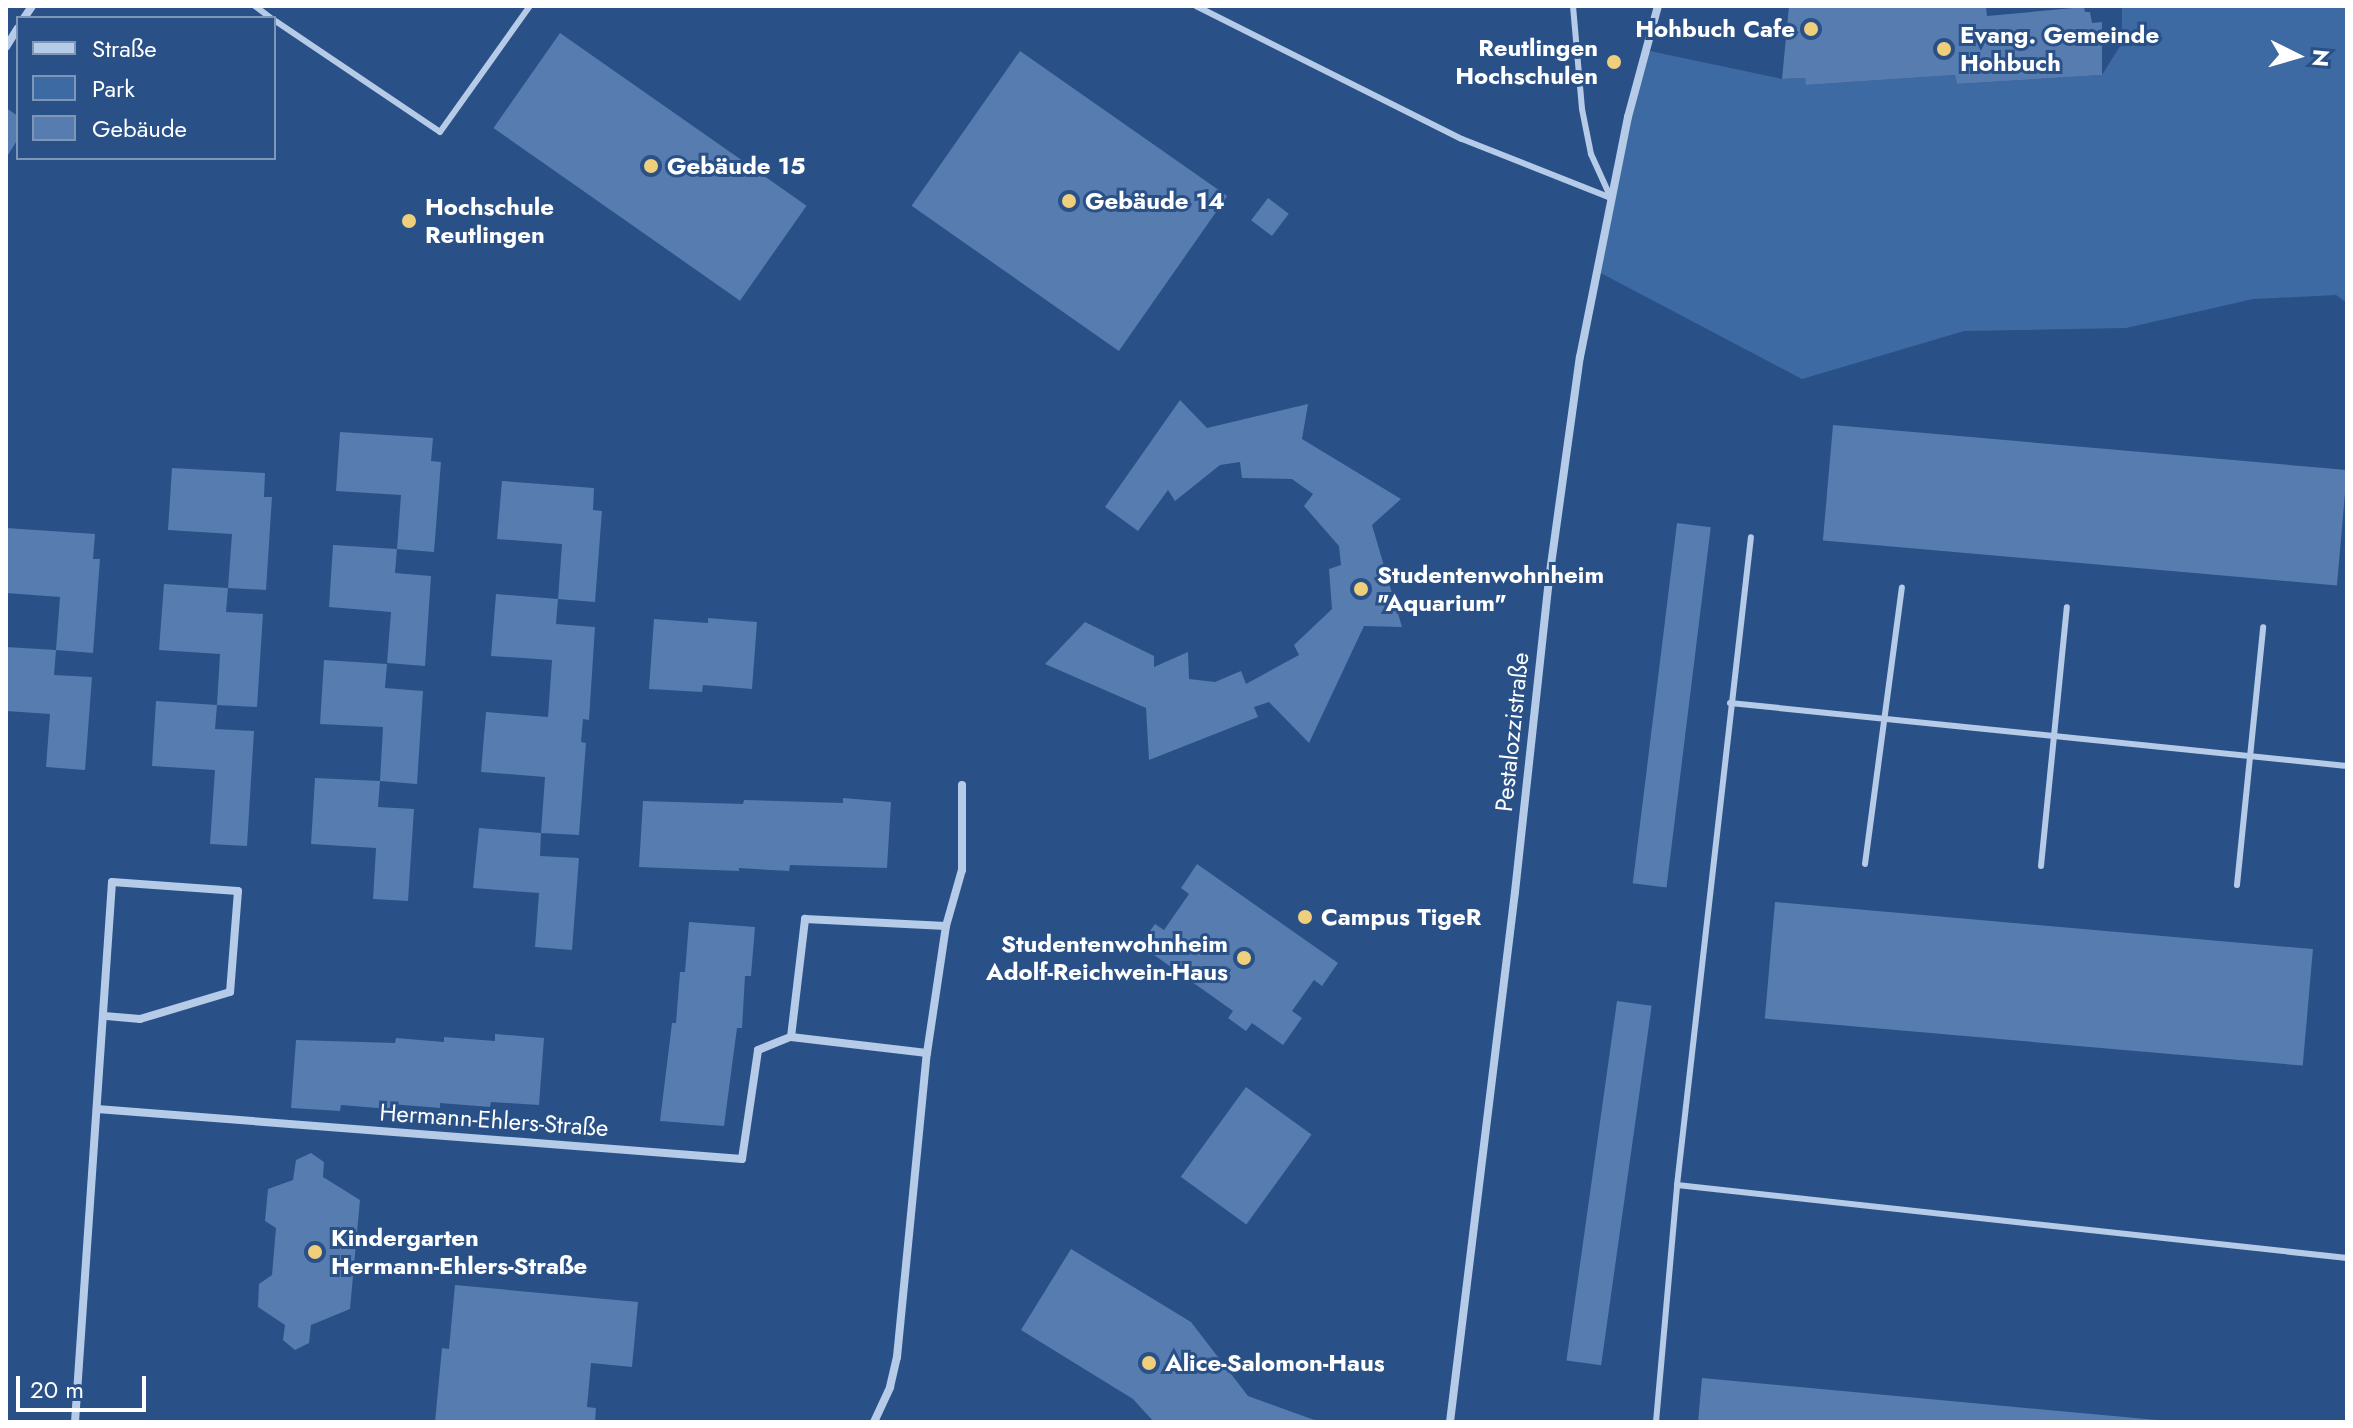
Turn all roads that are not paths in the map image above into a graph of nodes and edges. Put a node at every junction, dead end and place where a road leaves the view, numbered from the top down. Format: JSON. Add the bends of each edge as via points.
{"nodes":[{"id":1,"x":530,"y":6,"type":"edge"},
{"id":2,"x":1196,"y":6,"type":"edge"},
{"id":3,"x":1573,"y":6,"type":"edge"},
{"id":4,"x":1658,"y":6,"type":"edge"},
{"id":5,"x":276,"y":22,"type":"edge"},
{"id":6,"x":1611,"y":198,"type":"junction"},
{"id":7,"x":1751,"y":537,"type":"dead end"},
{"id":8,"x":1902,"y":587,"type":"dead end"},
{"id":9,"x":2067,"y":607,"type":"dead end"},
{"id":10,"x":2263,"y":627,"type":"dead end"},
{"id":11,"x":1730,"y":703,"type":"junction"},
{"id":12,"x":1883,"y":719,"type":"junction"},
{"id":13,"x":2052,"y":736,"type":"junction"},
{"id":14,"x":2248,"y":756,"type":"junction"},
{"id":15,"x":2347,"y":766,"type":"edge"},
{"id":16,"x":962,"y":785,"type":"dead end"},
{"id":17,"x":1865,"y":864,"type":"dead end"},
{"id":18,"x":2041,"y":866,"type":"dead end"},
{"id":19,"x":2237,"y":885,"type":"dead end"},
{"id":20,"x":946,"y":926,"type":"junction"},
{"id":21,"x":104,"y":1016,"type":"junction"},
{"id":22,"x":791,"y":1037,"type":"junction"},
{"id":23,"x":927,"y":1053,"type":"junction"},
{"id":24,"x":97,"y":1109,"type":"junction"},
{"id":25,"x":1677,"y":1185,"type":"junction"},
{"id":26,"x":2347,"y":1258,"type":"edge"},
{"id":27,"x":75,"y":1422,"type":"edge"},
{"id":28,"x":874,"y":1422,"type":"edge"},
{"id":29,"x":1450,"y":1422,"type":"edge"},
{"id":30,"x":1656,"y":1422,"type":"edge"}],
"edges":[{"from":1,"to":5,"type":"lane","via":[[440,132]]},
{"from":2,"to":6,"type":"lane","via":[[1462,139]]},
{"from":3,"to":6,"type":"lane","via":[[1582,109],[1591,154]]},
{"from":4,"to":6,"type":"street","name":"Pestalozzistraße"},
{"from":6,"to":29,"type":"street","name":"Pestalozzistraße","via":[[1580,357],[1550,572]]},
{"from":7,"to":11,"type":"lane"},
{"from":8,"to":12,"type":"lane"},
{"from":9,"to":13,"type":"lane"},
{"from":10,"to":14,"type":"lane"},
{"from":11,"to":12,"type":"lane"},
{"from":11,"to":25,"type":"lane"},
{"from":12,"to":13,"type":"lane"},
{"from":12,"to":17,"type":"lane"},
{"from":13,"to":14,"type":"lane"},
{"from":13,"to":18,"type":"lane"},
{"from":14,"to":15,"type":"lane"},
{"from":14,"to":19,"type":"lane"},
{"from":16,"to":20,"type":"street","via":[[962,870]]},
{"from":20,"to":22,"type":"street","via":[[805,919]]},
{"from":20,"to":23,"type":"street"},
{"from":21,"to":21,"type":"street","via":[[112,882],[238,891],[230,992],[140,1019]]},
{"from":21,"to":24,"type":"street"},
{"from":22,"to":23,"type":"street"},
{"from":22,"to":24,"type":"street","name":"Hermann-Ehlers-Straße","via":[[758,1050],[742,1159]]},
{"from":23,"to":28,"type":"street","via":[[897,1357]]},
{"from":24,"to":27,"type":"street"},
{"from":25,"to":26,"type":"lane"},
{"from":25,"to":30,"type":"lane"}]}
